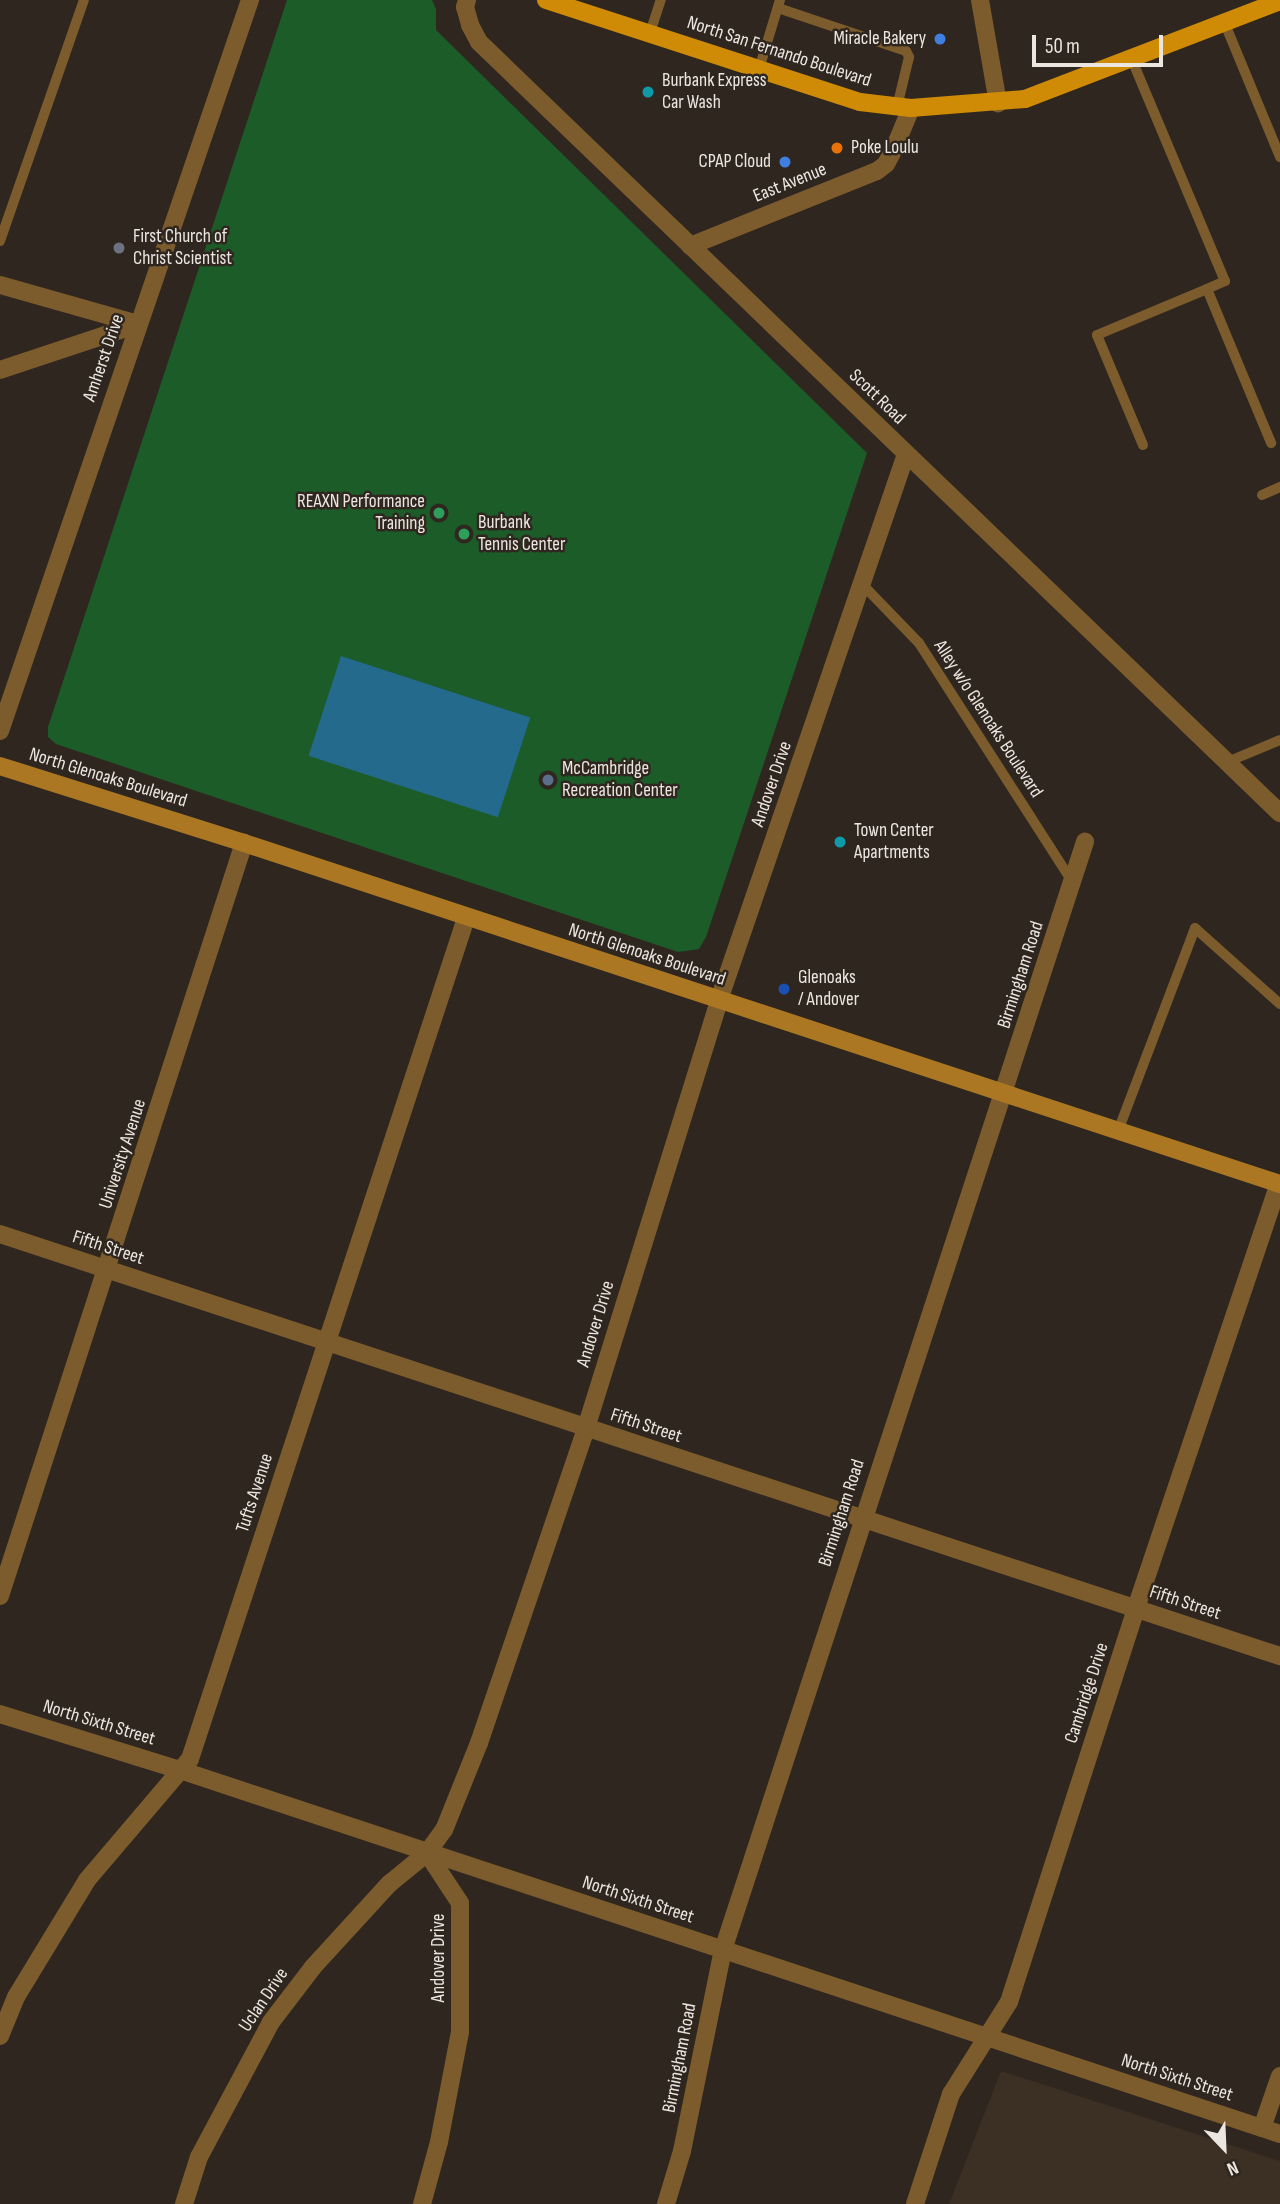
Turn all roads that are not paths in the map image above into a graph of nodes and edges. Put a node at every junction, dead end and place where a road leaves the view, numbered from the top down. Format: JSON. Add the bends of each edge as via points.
{"nodes":[{"id":1,"x":84,"y":0,"type":"edge"},
{"id":2,"x":250,"y":0,"type":"edge"},
{"id":3,"x":467,"y":0,"type":"edge"},
{"id":4,"x":661,"y":0,"type":"edge"},
{"id":5,"x":980,"y":0,"type":"edge"},
{"id":6,"x":554,"y":1,"type":"edge"},
{"id":7,"x":1273,"y":2,"type":"edge"},
{"id":8,"x":779,"y":4,"type":"edge"},
{"id":9,"x":1225,"y":24,"type":"junction"},
{"id":10,"x":650,"y":33,"type":"junction"},
{"id":11,"x":1132,"y":60,"type":"junction"},
{"id":12,"x":759,"y":69,"type":"junction"},
{"id":13,"x":998,"y":103,"type":"junction"},
{"id":14,"x":904,"y":108,"type":"junction"},
{"id":15,"x":1280,"y":157,"type":"edge"},
{"id":16,"x":0,"y":241,"type":"edge"},
{"id":17,"x":690,"y":246,"type":"junction"},
{"id":18,"x":0,"y":285,"type":"edge"},
{"id":19,"x":1207,"y":289,"type":"junction"},
{"id":20,"x":138,"y":324,"type":"junction"},
{"id":21,"x":0,"y":370,"type":"edge"},
{"id":22,"x":1271,"y":443,"type":"dead end"},
{"id":23,"x":1143,"y":445,"type":"dead end"},
{"id":24,"x":906,"y":454,"type":"junction"},
{"id":25,"x":1280,"y":487,"type":"edge"},
{"id":26,"x":1262,"y":495,"type":"dead end"},
{"id":27,"x":862,"y":584,"type":"junction"},
{"id":28,"x":0,"y":731,"type":"edge"},
{"id":29,"x":1280,"y":740,"type":"edge"},
{"id":30,"x":1227,"y":762,"type":"junction"},
{"id":31,"x":0,"y":766,"type":"edge"},
{"id":32,"x":1280,"y":813,"type":"edge"},
{"id":33,"x":1085,"y":842,"type":"dead end"},
{"id":34,"x":244,"y":843,"type":"junction"},
{"id":35,"x":1073,"y":883,"type":"junction"},
{"id":36,"x":466,"y":918,"type":"junction"},
{"id":37,"x":719,"y":1000,"type":"junction"},
{"id":38,"x":1280,"y":1004,"type":"edge"},
{"id":39,"x":1003,"y":1094,"type":"junction"},
{"id":40,"x":1118,"y":1131,"type":"junction"},
{"id":41,"x":1279,"y":1184,"type":"edge"},
{"id":42,"x":0,"y":1234,"type":"edge"},
{"id":43,"x":107,"y":1270,"type":"junction"},
{"id":44,"x":327,"y":1341,"type":"junction"},
{"id":45,"x":586,"y":1428,"type":"junction"},
{"id":46,"x":861,"y":1518,"type":"junction"},
{"id":47,"x":0,"y":1596,"type":"edge"},
{"id":48,"x":1136,"y":1608,"type":"junction"},
{"id":49,"x":1280,"y":1656,"type":"edge"},
{"id":50,"x":0,"y":1714,"type":"edge"},
{"id":51,"x":183,"y":1771,"type":"junction"},
{"id":52,"x":427,"y":1853,"type":"junction"},
{"id":53,"x":723,"y":1950,"type":"junction"},
{"id":54,"x":0,"y":2036,"type":"edge"},
{"id":55,"x":988,"y":2037,"type":"junction"},
{"id":56,"x":1280,"y":2076,"type":"edge"},
{"id":57,"x":1262,"y":2128,"type":"junction"},
{"id":58,"x":1280,"y":2134,"type":"edge"},
{"id":59,"x":184,"y":2204,"type":"edge"},
{"id":60,"x":422,"y":2204,"type":"edge"},
{"id":61,"x":666,"y":2204,"type":"edge"},
{"id":62,"x":915,"y":2204,"type":"edge"}],
"edges":[{"from":1,"to":16,"type":"lane"},
{"from":2,"to":20,"type":"street","name":"Amherst Drive"},
{"from":3,"to":17,"type":"street","name":"Scott Road","via":[[470,26],[479,42]]},
{"from":4,"to":10,"type":"lane"},
{"from":5,"to":13,"type":"street"},
{"from":6,"to":10,"type":"main road","name":"North San Fernando Boulevard"},
{"from":7,"to":9,"type":"main road","name":"North San Fernando Boulevard"},
{"from":8,"to":12,"type":"lane"},
{"from":8,"to":14,"type":"lane","via":[[906,51]]},
{"from":9,"to":11,"type":"main road","name":"North San Fernando Boulevard"},
{"from":9,"to":15,"type":"lane"},
{"from":10,"to":12,"type":"main road","name":"North San Fernando Boulevard"},
{"from":11,"to":13,"type":"main road","name":"North San Fernando Boulevard","via":[[1055,90]]},
{"from":11,"to":19,"type":"lane","via":[[1225,281]]},
{"from":12,"to":14,"type":"main road","name":"North San Fernando Boulevard","via":[[860,102]]},
{"from":13,"to":14,"type":"main road","name":"North San Fernando Boulevard"},
{"from":14,"to":17,"type":"street","name":"East Avenue","via":[[894,149],[877,171]]},
{"from":17,"to":24,"type":"street","name":"Scott Road"},
{"from":18,"to":20,"type":"street"},
{"from":19,"to":22,"type":"lane"},
{"from":19,"to":23,"type":"lane","via":[[1097,335]]},
{"from":20,"to":21,"type":"street"},
{"from":20,"to":28,"type":"street","name":"Amherst Drive"},
{"from":24,"to":27,"type":"street","name":"Andover Drive"},
{"from":24,"to":30,"type":"street","name":"Scott Road"},
{"from":25,"to":26,"type":"lane"},
{"from":27,"to":35,"type":"lane","name":"Alley w/o Glenoaks Boulevard","via":[[919,643]]},
{"from":27,"to":37,"type":"street","name":"Andover Drive"},
{"from":29,"to":30,"type":"lane"},
{"from":30,"to":32,"type":"street","name":"Scott Road"},
{"from":31,"to":34,"type":"main road","name":"North Glenoaks Boulevard"},
{"from":33,"to":35,"type":"street","name":"Birmingham Road"},
{"from":34,"to":36,"type":"main road","name":"North Glenoaks Boulevard"},
{"from":34,"to":43,"type":"street","name":"University Avenue"},
{"from":35,"to":39,"type":"street","name":"Birmingham Road"},
{"from":36,"to":37,"type":"main road","name":"North Glenoaks Boulevard"},
{"from":36,"to":44,"type":"street","name":"Tufts Avenue"},
{"from":37,"to":39,"type":"main road","name":"North Glenoaks Boulevard"},
{"from":37,"to":45,"type":"street","name":"Andover Drive"},
{"from":38,"to":40,"type":"lane","via":[[1195,928]]},
{"from":39,"to":40,"type":"main road","name":"North Glenoaks Boulevard"},
{"from":39,"to":46,"type":"street","name":"Birmingham Road"},
{"from":40,"to":41,"type":"main road","name":"North Glenoaks Boulevard"},
{"from":41,"to":48,"type":"street","name":"Cambridge Drive"},
{"from":42,"to":43,"type":"street","name":"Fifth Street"},
{"from":43,"to":44,"type":"street","name":"Fifth Street"},
{"from":43,"to":47,"type":"street","name":"University Avenue"},
{"from":44,"to":45,"type":"street","name":"Fifth Street"},
{"from":44,"to":51,"type":"street","name":"Tufts Avenue"},
{"from":45,"to":46,"type":"street","name":"Fifth Street"},
{"from":45,"to":52,"type":"street","name":"Andover Drive","via":[[479,1743],[444,1830]]},
{"from":46,"to":48,"type":"street","name":"Fifth Street"},
{"from":46,"to":53,"type":"street","name":"Birmingham Road"},
{"from":48,"to":49,"type":"street","name":"Fifth Street"},
{"from":48,"to":55,"type":"street","name":"Cambridge Drive","via":[[1009,2001]]},
{"from":50,"to":51,"type":"street","name":"North Sixth Street"},
{"from":51,"to":52,"type":"street","name":"North Sixth Street"},
{"from":51,"to":54,"type":"street","name":"Tufts Avenue","via":[[87,1880],[16,1997]]},
{"from":52,"to":53,"type":"street","name":"North Sixth Street"},
{"from":52,"to":59,"type":"street","name":"Uclan Drive","via":[[390,1884],[313,1967],[271,2022],[199,2157]]},
{"from":52,"to":60,"type":"street","name":"Andover Drive","via":[[460,1903],[460,2032]]},
{"from":53,"to":55,"type":"street","name":"North Sixth Street"},
{"from":53,"to":61,"type":"street","name":"Birmingham Road","via":[[682,2151]]},
{"from":55,"to":57,"type":"street","name":"North Sixth Street"},
{"from":55,"to":62,"type":"street","name":"Cambridge Drive","via":[[951,2094]]},
{"from":56,"to":57,"type":"street"},
{"from":57,"to":58,"type":"street","name":"North Sixth Street"}]}
